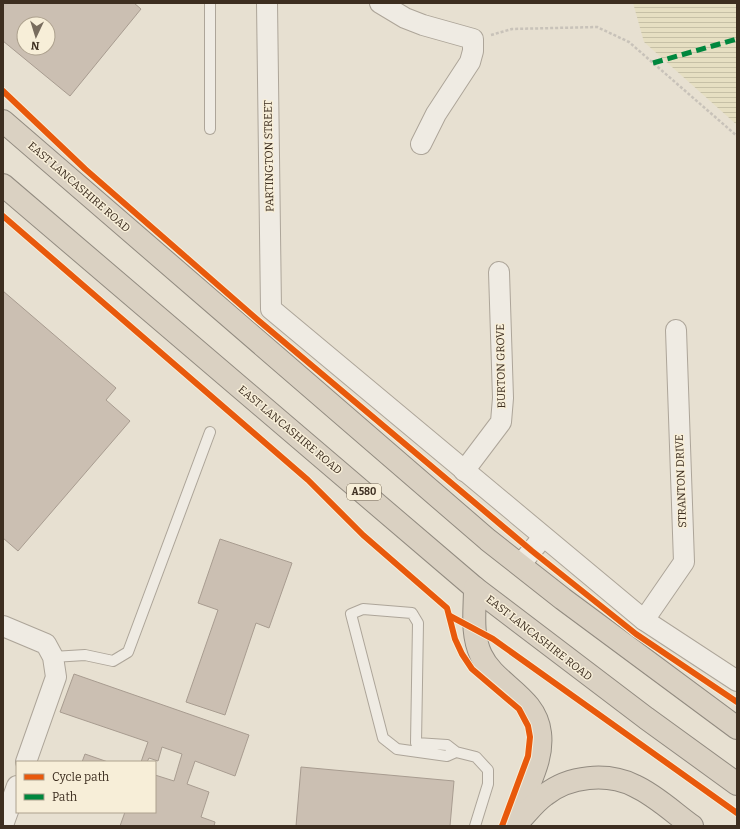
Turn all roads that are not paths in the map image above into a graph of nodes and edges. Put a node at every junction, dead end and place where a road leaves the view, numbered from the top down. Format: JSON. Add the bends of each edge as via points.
{"nodes":[{"id":1,"x":210,"y":3,"type":"edge"},
{"id":2,"x":267,"y":3,"type":"edge"},
{"id":3,"x":380,"y":3,"type":"edge"},
{"id":4,"x":3,"y":121,"type":"edge"},
{"id":5,"x":210,"y":129,"type":"dead end"},
{"id":6,"x":421,"y":144,"type":"dead end"},
{"id":7,"x":3,"y":185,"type":"edge"},
{"id":8,"x":499,"y":272,"type":"dead end"},
{"id":9,"x":676,"y":330,"type":"dead end"},
{"id":10,"x":210,"y":432,"type":"dead end"},
{"id":11,"x":464,"y":471,"type":"junction"},
{"id":12,"x":543,"y":537,"type":"junction"},
{"id":13,"x":520,"y":565,"type":"junction"},
{"id":14,"x":475,"y":588,"type":"junction"},
{"id":15,"x":644,"y":620,"type":"junction"},
{"id":16,"x":3,"y":626,"type":"edge"},
{"id":17,"x":53,"y":657,"type":"junction"},
{"id":18,"x":737,"y":681,"type":"edge"},
{"id":19,"x":737,"y":728,"type":"edge"},
{"id":20,"x":451,"y":754,"type":"junction"},
{"id":21,"x":26,"y":761,"type":"edge"},
{"id":22,"x":737,"y":784,"type":"edge"},
{"id":23,"x":16,"y":789,"type":"edge"},
{"id":24,"x":3,"y":825,"type":"edge"},
{"id":25,"x":516,"y":825,"type":"edge"},
{"id":26,"x":475,"y":826,"type":"edge"},
{"id":27,"x":692,"y":826,"type":"edge"}],
"edges":[{"from":1,"to":5,"type":"lane"},
{"from":2,"to":11,"type":"street","name":"PARTINGTON STREET","via":[[271,309]]},
{"from":3,"to":6,"type":"street","via":[[417,22],[472,39],[473,51],[470,62],[431,107]]},
{"from":4,"to":13,"type":"highway","name":"EAST LANCASHIRE ROAD"},
{"from":7,"to":14,"type":"highway","name":"EAST LANCASHIRE ROAD","number":"A580"},
{"from":8,"to":11,"type":"street","name":"BURTON GROVE","via":[[503,398],[501,422]]},
{"from":9,"to":15,"type":"street","name":"STRANTON DRIVE","via":[[684,562]]},
{"from":10,"to":17,"type":"lane","via":[[128,652],[113,661],[85,655]]},
{"from":11,"to":12,"type":"street"},
{"from":12,"to":13,"type":"street"},
{"from":12,"to":15,"type":"street"},
{"from":13,"to":19,"type":"highway","name":"EAST LANCASHIRE ROAD"},
{"from":14,"to":22,"type":"highway","name":"EAST LANCASHIRE ROAD","number":"A580"},
{"from":14,"to":25,"type":"highway","via":[[475,629],[481,655],[497,676],[529,706],[538,722],[540,732],[538,763],[519,808]]},
{"from":15,"to":18,"type":"street"},
{"from":16,"to":17,"type":"street","via":[[46,644]]},
{"from":17,"to":21,"type":"street","via":[[56,677]]},
{"from":20,"to":20,"type":"lane","via":[[447,745],[416,743],[418,623],[412,613],[363,609],[351,614],[383,738],[396,749]]},
{"from":20,"to":26,"type":"lane","via":[[476,757],[488,770],[488,784]]},
{"from":23,"to":24,"type":"street"},
{"from":25,"to":27,"type":"highway","via":[[544,795],[559,786],[583,779],[611,778],[634,785]]}]}
